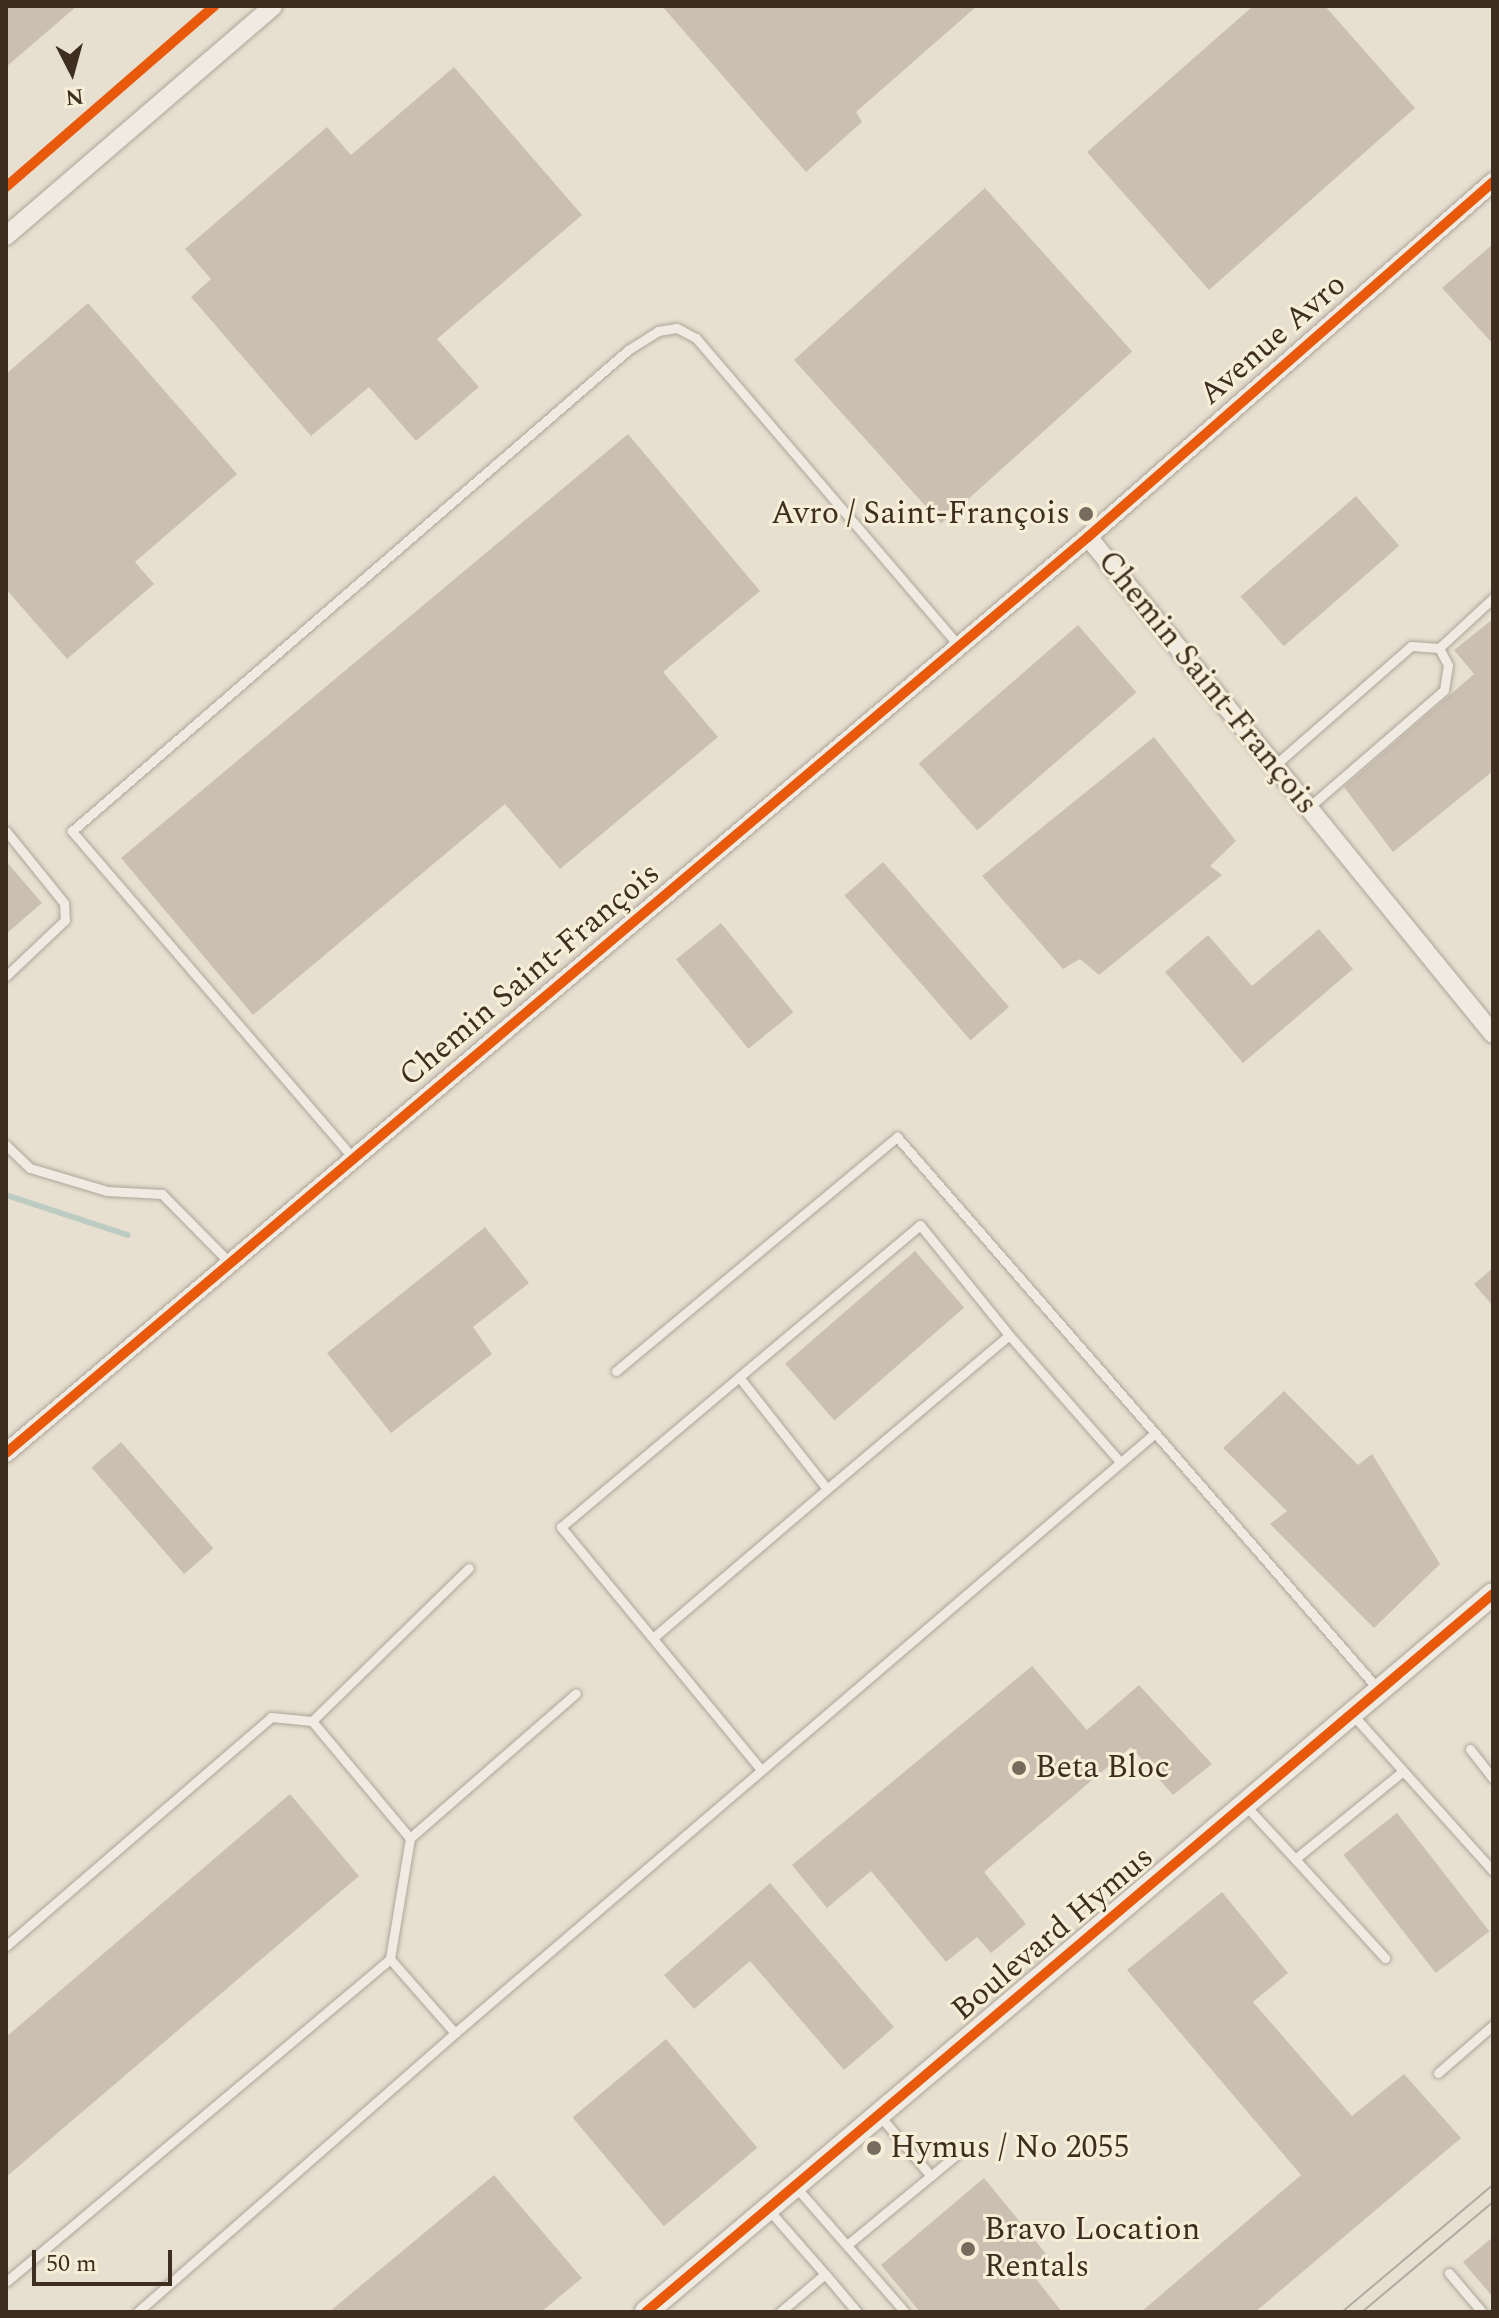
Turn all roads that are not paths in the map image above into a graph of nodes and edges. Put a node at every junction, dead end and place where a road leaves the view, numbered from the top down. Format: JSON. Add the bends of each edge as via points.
{"nodes":[{"id":1,"x":273,"y":6,"type":"edge"},
{"id":2,"x":1493,"y":182,"type":"edge"},
{"id":3,"x":6,"y":236,"type":"edge"},
{"id":4,"x":1088,"y":537,"type":"junction"},
{"id":5,"x":1493,"y":598,"type":"edge"},
{"id":6,"x":959,"y":646,"type":"junction"},
{"id":7,"x":1439,"y":648,"type":"junction"},
{"id":8,"x":1274,"y":766,"type":"junction"},
{"id":9,"x":1308,"y":808,"type":"junction"},
{"id":10,"x":6,"y":831,"type":"edge"},
{"id":11,"x":6,"y":976,"type":"edge"},
{"id":12,"x":1493,"y":1034,"type":"edge"},
{"id":13,"x":6,"y":1145,"type":"edge"},
{"id":14,"x":354,"y":1159,"type":"junction"},
{"id":15,"x":230,"y":1263,"type":"junction"},
{"id":16,"x":1009,"y":1335,"type":"junction"},
{"id":17,"x":616,"y":1371,"type":"dead end"},
{"id":18,"x":739,"y":1377,"type":"junction"},
{"id":19,"x":1155,"y":1433,"type":"junction"},
{"id":20,"x":6,"y":1453,"type":"edge"},
{"id":21,"x":1120,"y":1462,"type":"junction"},
{"id":22,"x":827,"y":1489,"type":"junction"},
{"id":23,"x":469,"y":1568,"type":"dead end"},
{"id":24,"x":1493,"y":1594,"type":"edge"},
{"id":25,"x":654,"y":1637,"type":"junction"},
{"id":26,"x":1380,"y":1692,"type":"junction"},
{"id":27,"x":576,"y":1693,"type":"dead end"},
{"id":28,"x":1353,"y":1715,"type":"junction"},
{"id":29,"x":312,"y":1721,"type":"junction"},
{"id":30,"x":1470,"y":1749,"type":"dead end"},
{"id":31,"x":758,"y":1766,"type":"junction"},
{"id":32,"x":1403,"y":1771,"type":"junction"},
{"id":33,"x":1493,"y":1778,"type":"edge"},
{"id":34,"x":1246,"y":1806,"type":"junction"},
{"id":35,"x":410,"y":1838,"type":"junction"},
{"id":36,"x":1295,"y":1859,"type":"junction"},
{"id":37,"x":1493,"y":1873,"type":"edge"},
{"id":38,"x":6,"y":1946,"type":"edge"},
{"id":39,"x":1385,"y":1958,"type":"dead end"},
{"id":40,"x":390,"y":1959,"type":"junction"},
{"id":41,"x":1493,"y":2025,"type":"edge"},
{"id":42,"x":455,"y":2033,"type":"junction"},
{"id":43,"x":1438,"y":2073,"type":"dead end"},
{"id":44,"x":879,"y":2115,"type":"junction"},
{"id":45,"x":956,"y":2155,"type":"dead end"},
{"id":46,"x":931,"y":2176,"type":"junction"},
{"id":47,"x":795,"y":2186,"type":"junction"},
{"id":48,"x":768,"y":2209,"type":"junction"},
{"id":49,"x":847,"y":2245,"type":"junction"},
{"id":50,"x":1449,"y":2273,"type":"dead end"},
{"id":51,"x":825,"y":2274,"type":"junction"},
{"id":52,"x":6,"y":2282,"type":"edge"},
{"id":53,"x":137,"y":2312,"type":"edge"},
{"id":54,"x":646,"y":2312,"type":"edge"},
{"id":55,"x":780,"y":2312,"type":"edge"},
{"id":56,"x":857,"y":2312,"type":"edge"},
{"id":57,"x":905,"y":2312,"type":"edge"},
{"id":58,"x":1482,"y":2312,"type":"edge"}],
"edges":[{"from":1,"to":3,"type":"street"},
{"from":2,"to":4,"type":"street","name":"Avenue Avro"},
{"from":4,"to":6,"type":"street","name":"Chemin Saint-François"},
{"from":4,"to":8,"type":"street","name":"Chemin Saint-François"},
{"from":5,"to":7,"type":"lane"},
{"from":6,"to":14,"type":"street","name":"Chemin Saint-François"},
{"from":6,"to":14,"type":"lane","via":[[696,338],[677,328],[658,331],[628,350],[72,831]]},
{"from":7,"to":8,"type":"lane","via":[[1411,646]]},
{"from":7,"to":9,"type":"lane","via":[[1448,665],[1444,690]]},
{"from":8,"to":9,"type":"street","name":"Chemin Saint-François"},
{"from":9,"to":12,"type":"street","name":"Chemin Saint-François"},
{"from":10,"to":11,"type":"lane","via":[[64,903],[65,920]]},
{"from":13,"to":15,"type":"lane","via":[[30,1168],[107,1191],[162,1194]]},
{"from":14,"to":15,"type":"street","name":"Chemin Saint-François"},
{"from":15,"to":20,"type":"street","name":"Chemin Saint-François"},
{"from":16,"to":18,"type":"lane","via":[[920,1225]]},
{"from":16,"to":21,"type":"lane"},
{"from":16,"to":22,"type":"lane"},
{"from":17,"to":19,"type":"lane","via":[[897,1137]]},
{"from":18,"to":22,"type":"lane"},
{"from":18,"to":25,"type":"lane","via":[[561,1527]]},
{"from":19,"to":21,"type":"lane"},
{"from":19,"to":26,"type":"lane"},
{"from":21,"to":31,"type":"lane"},
{"from":22,"to":25,"type":"lane"},
{"from":23,"to":29,"type":"lane"},
{"from":24,"to":26,"type":"street","name":"Boulevard Hymus"},
{"from":25,"to":31,"type":"lane"},
{"from":26,"to":28,"type":"street","name":"Boulevard Hymus"},
{"from":27,"to":35,"type":"lane"},
{"from":28,"to":32,"type":"lane"},
{"from":28,"to":34,"type":"street","name":"Boulevard Hymus"},
{"from":29,"to":35,"type":"lane"},
{"from":29,"to":38,"type":"lane","via":[[271,1717]]},
{"from":30,"to":33,"type":"lane"},
{"from":31,"to":42,"type":"lane"},
{"from":32,"to":36,"type":"lane"},
{"from":32,"to":37,"type":"lane"},
{"from":34,"to":36,"type":"lane"},
{"from":34,"to":44,"type":"street","name":"Boulevard Hymus"},
{"from":35,"to":40,"type":"lane"},
{"from":36,"to":39,"type":"lane"},
{"from":40,"to":42,"type":"lane"},
{"from":40,"to":52,"type":"lane"},
{"from":41,"to":43,"type":"lane"},
{"from":42,"to":53,"type":"lane"},
{"from":44,"to":46,"type":"lane"},
{"from":44,"to":47,"type":"street","name":"Boulevard Hymus"},
{"from":45,"to":46,"type":"lane"},
{"from":46,"to":49,"type":"lane"},
{"from":47,"to":48,"type":"street","name":"Boulevard Hymus"},
{"from":47,"to":49,"type":"lane"},
{"from":48,"to":51,"type":"lane"},
{"from":48,"to":54,"type":"street","name":"Boulevard Hymus"},
{"from":49,"to":57,"type":"lane"},
{"from":50,"to":58,"type":"lane"},
{"from":51,"to":55,"type":"lane"},
{"from":51,"to":56,"type":"lane"}]}
